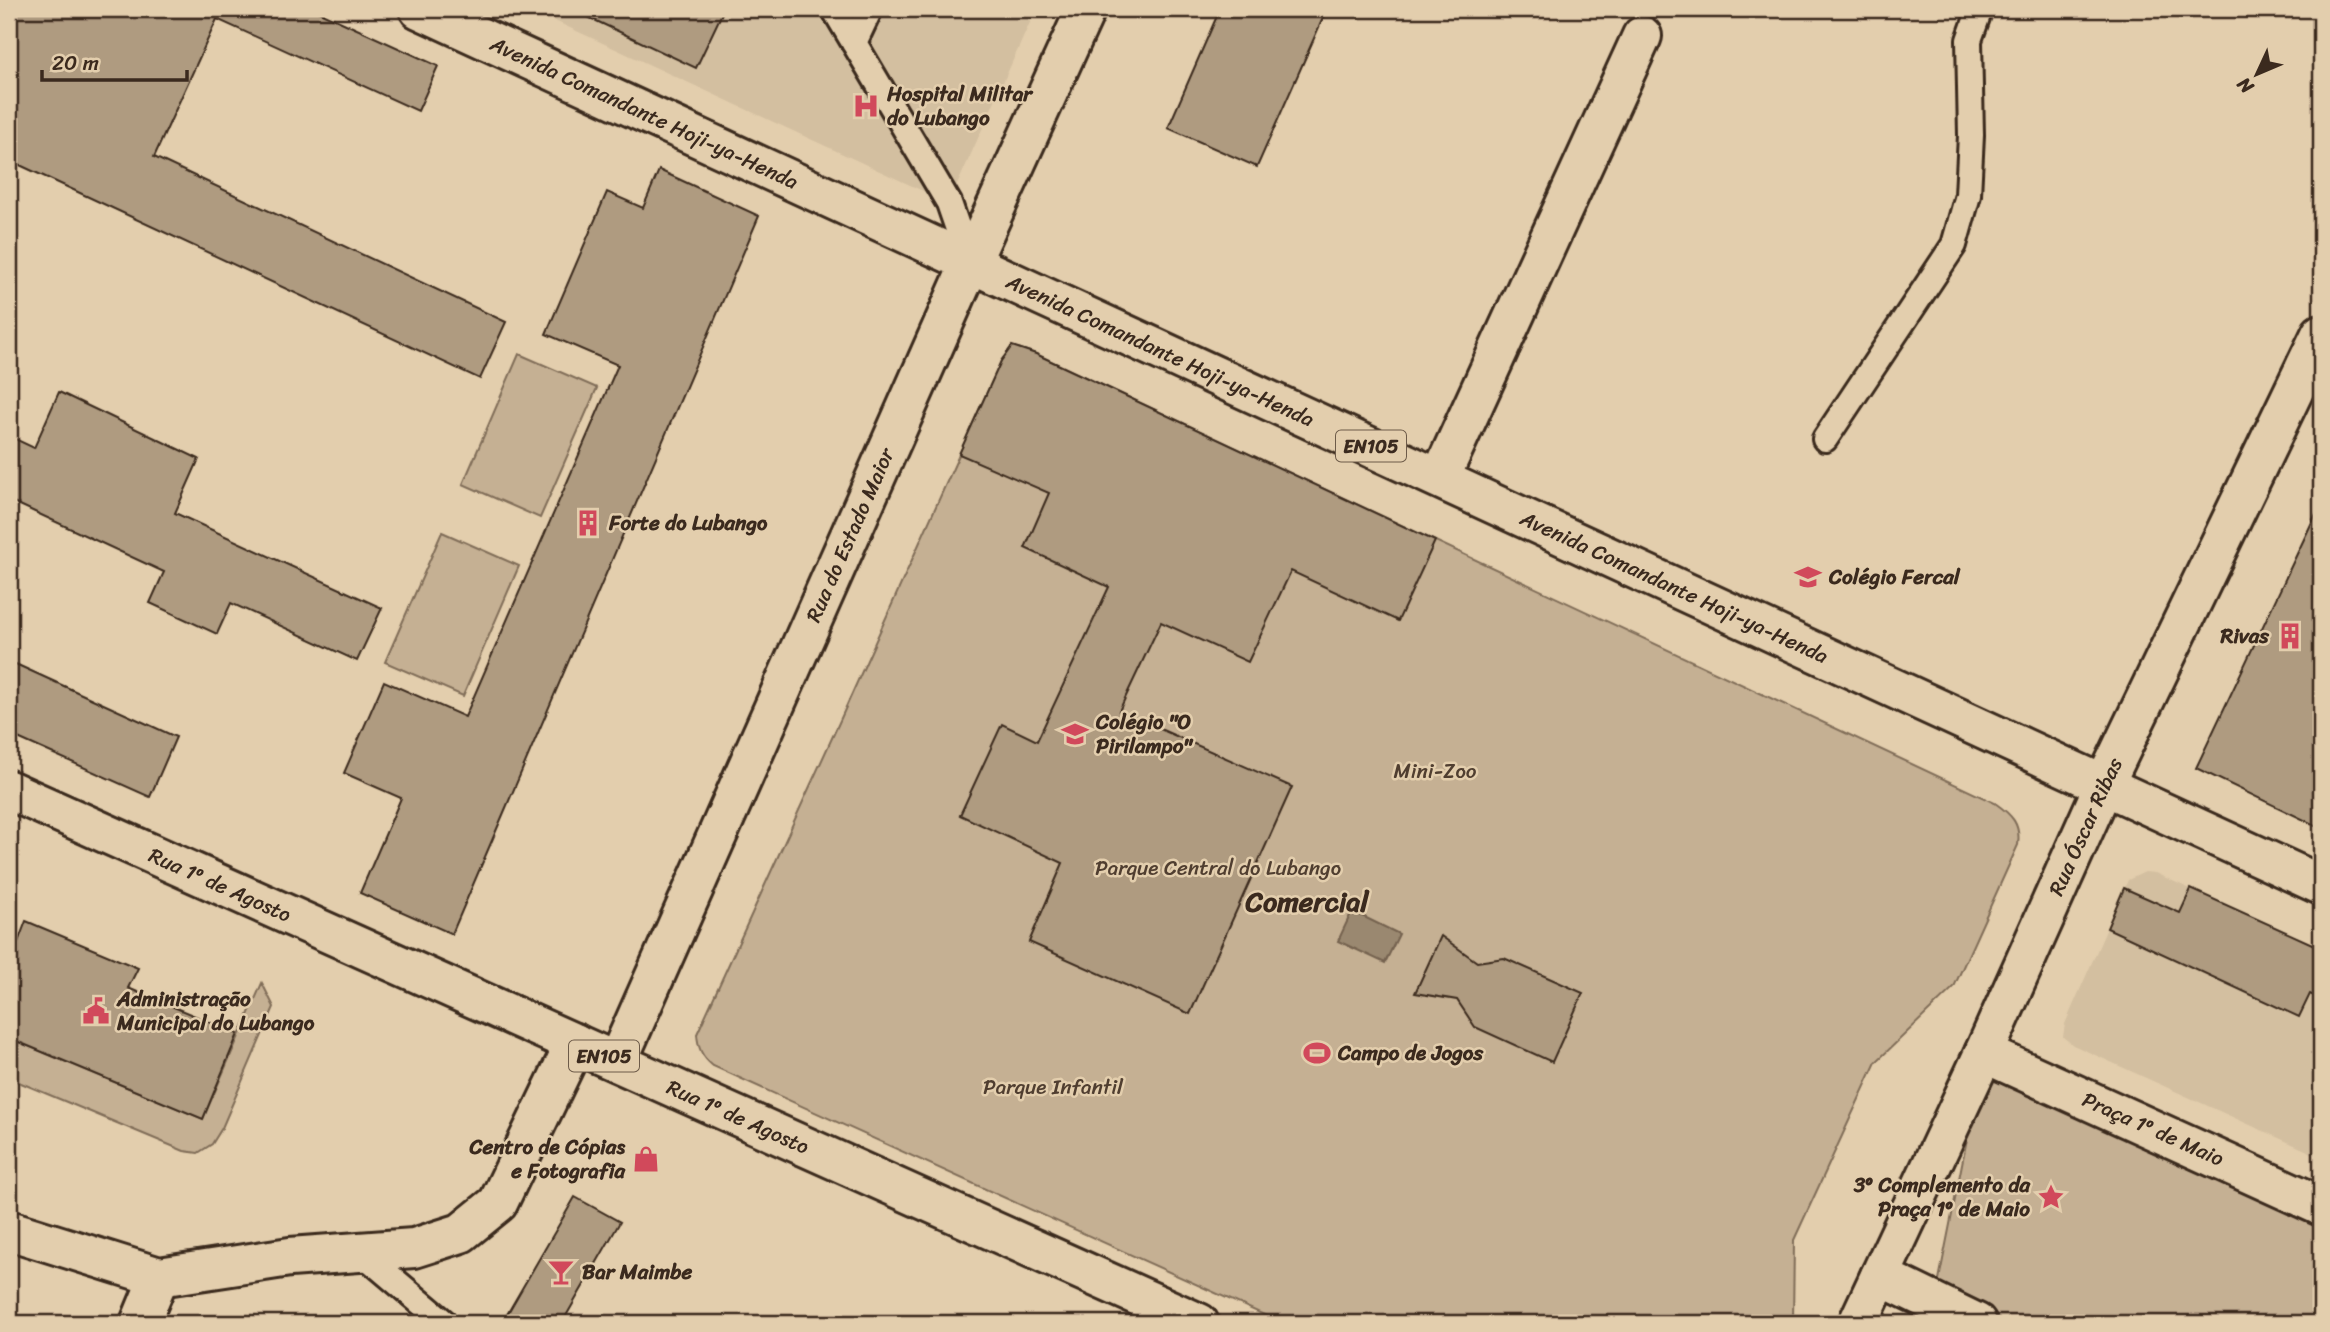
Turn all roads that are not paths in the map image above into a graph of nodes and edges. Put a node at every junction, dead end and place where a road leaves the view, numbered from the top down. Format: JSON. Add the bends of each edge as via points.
{"nodes":[{"id":1,"x":419,"y":9,"type":"edge"},
{"id":2,"x":835,"y":9,"type":"edge"},
{"id":3,"x":870,"y":9,"type":"edge"},
{"id":4,"x":1086,"y":9,"type":"edge"},
{"id":5,"x":1980,"y":9,"type":"edge"},
{"id":6,"x":1642,"y":36,"type":"dead end"},
{"id":7,"x":855,"y":43,"type":"junction"},
{"id":8,"x":970,"y":264,"type":"junction"},
{"id":9,"x":2321,"y":334,"type":"edge"},
{"id":10,"x":1825,"y":439,"type":"dead end"},
{"id":11,"x":1440,"y":478,"type":"junction"},
{"id":12,"x":2104,"y":785,"type":"junction"},
{"id":13,"x":9,"y":790,"type":"edge"},
{"id":14,"x":2321,"y":885,"type":"edge"},
{"id":15,"x":575,"y":1044,"type":"junction"},
{"id":16,"x":1984,"y":1053,"type":"junction"},
{"id":17,"x":617,"y":1062,"type":"junction"},
{"id":18,"x":2321,"y":1206,"type":"edge"},
{"id":19,"x":9,"y":1230,"type":"edge"},
{"id":20,"x":361,"y":1252,"type":"junction"},
{"id":21,"x":1880,"y":1276,"type":"junction"},
{"id":22,"x":159,"y":1277,"type":"junction"},
{"id":23,"x":140,"y":1323,"type":"edge"},
{"id":24,"x":445,"y":1323,"type":"edge"},
{"id":25,"x":1199,"y":1323,"type":"edge"},
{"id":26,"x":1858,"y":1323,"type":"edge"},
{"id":27,"x":1977,"y":1323,"type":"edge"}],
"edges":[{"from":1,"to":8,"type":"street","name":"Avenida Comandante Hoji-ya-Henda","number":"EN105"},
{"from":2,"to":7,"type":"lane"},
{"from":3,"to":7,"type":"lane"},
{"from":4,"to":8,"type":"street","name":"Rua do Estado Maior"},
{"from":5,"to":10,"type":"lane","via":[[1969,40],[1968,195],[1954,245]]},
{"from":6,"to":11,"type":"street"},
{"from":7,"to":8,"type":"lane","via":[[949,204]]},
{"from":8,"to":11,"type":"street","name":"Avenida Comandante Hoji-ya-Henda","number":"EN105"},
{"from":8,"to":17,"type":"street","name":"Rua do Estado Maior"},
{"from":9,"to":12,"type":"street","name":"Rua Óscar Ribas"},
{"from":11,"to":12,"type":"street","name":"Avenida Comandante Hoji-ya-Henda","number":"EN105"},
{"from":12,"to":14,"type":"street","name":"Avenida Comandante Hoji-ya-Henda","number":"EN105"},
{"from":12,"to":16,"type":"street","name":"Rua Óscar Ribas"},
{"from":13,"to":15,"type":"street","name":"Rua 1º de Agosto","number":"EN105"},
{"from":15,"to":17,"type":"street","name":"Rua 1º de Agosto","number":"EN105"},
{"from":15,"to":20,"type":"street","via":[[498,1203],[461,1233],[414,1248]]},
{"from":16,"to":18,"type":"street","name":"Praça 1º de Maio"},
{"from":16,"to":21,"type":"street","name":"Rua Óscar Ribas"},
{"from":17,"to":25,"type":"street","name":"Rua 1º de Agosto","number":"EN105"},
{"from":19,"to":22,"type":"street"},
{"from":20,"to":22,"type":"street","via":[[290,1257]]},
{"from":20,"to":24,"type":"lane"},
{"from":21,"to":26,"type":"street","name":"Rua Óscar Ribas"},
{"from":21,"to":27,"type":"street"},
{"from":22,"to":23,"type":"street"}]}
